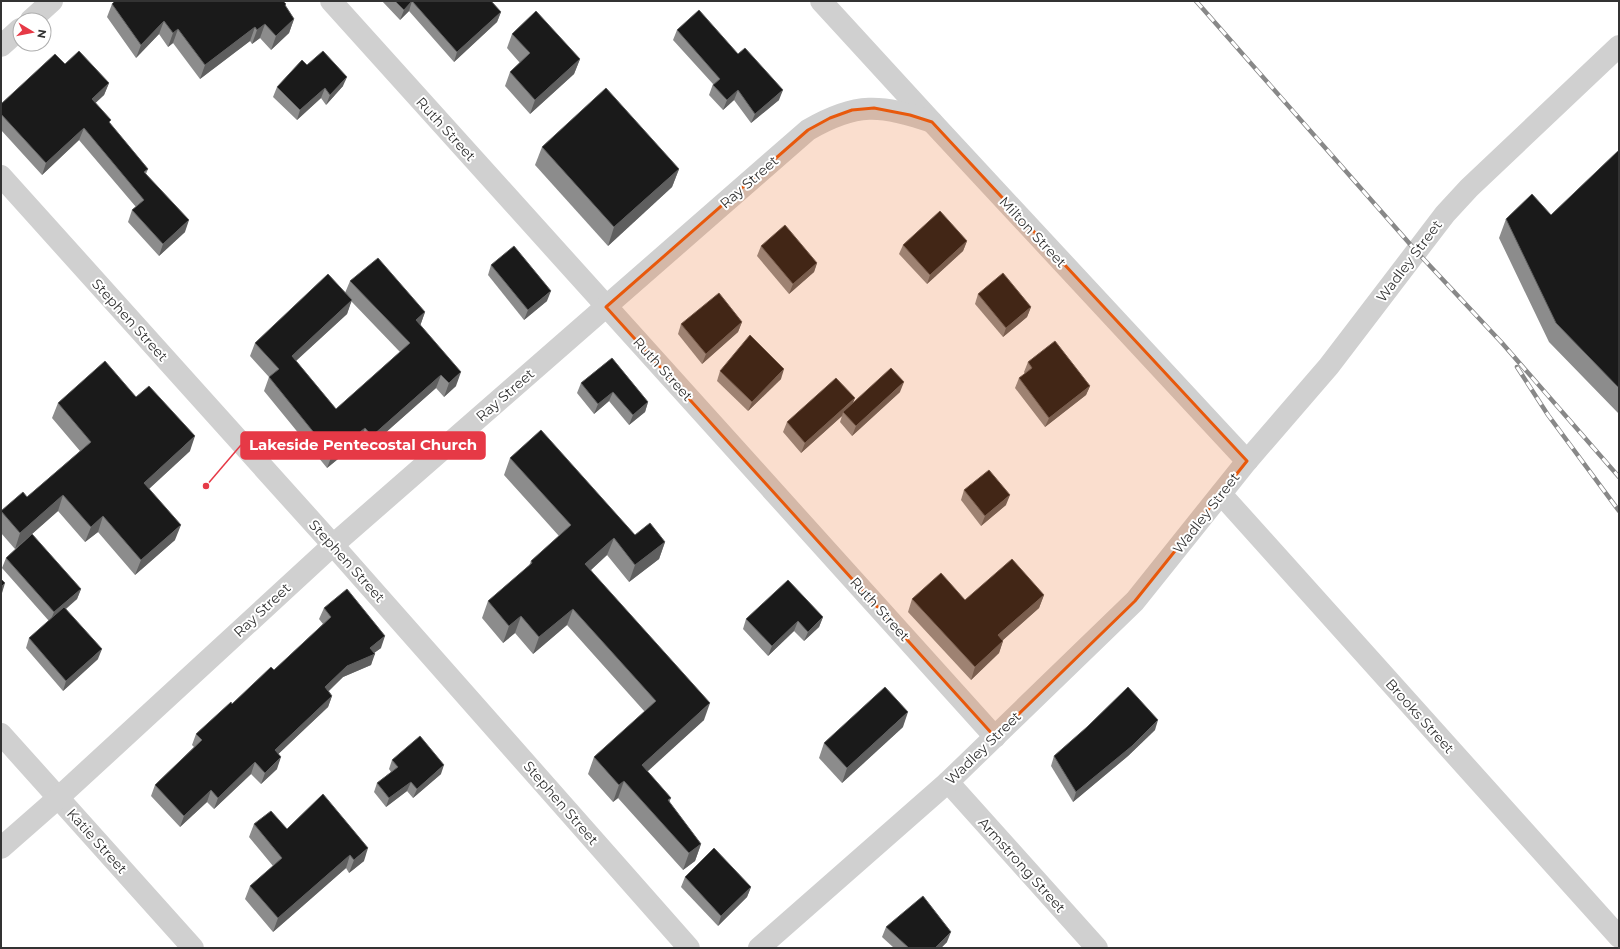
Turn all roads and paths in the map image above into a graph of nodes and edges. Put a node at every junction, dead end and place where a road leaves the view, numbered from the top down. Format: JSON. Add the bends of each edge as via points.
{"nodes":[{"id":1,"x":52,"y":1,"type":"edge"},
{"id":2,"x":331,"y":1,"type":"edge"},
{"id":3,"x":821,"y":1,"type":"edge"},
{"id":4,"x":40,"y":12,"type":"edge"},
{"id":5,"x":12,"y":36,"type":"edge"},
{"id":6,"x":1,"y":46,"type":"edge"},
{"id":7,"x":1619,"y":46,"type":"edge"},
{"id":8,"x":932,"y":122,"type":"junction"},
{"id":9,"x":1,"y":176,"type":"edge"},
{"id":10,"x":606,"y":307,"type":"junction"},
{"id":11,"x":1247,"y":461,"type":"junction"},
{"id":12,"x":1221,"y":494,"type":"junction"},
{"id":13,"x":333,"y":545,"type":"junction"},
{"id":14,"x":1,"y":734,"type":"edge"},
{"id":15,"x":995,"y":737,"type":"junction"},
{"id":16,"x":948,"y":782,"type":"junction"},
{"id":17,"x":58,"y":798,"type":"junction"},
{"id":18,"x":1,"y":848,"type":"edge"},
{"id":19,"x":1619,"y":937,"type":"edge"},
{"id":20,"x":193,"y":948,"type":"edge"},
{"id":21,"x":689,"y":948,"type":"edge"},
{"id":22,"x":758,"y":948,"type":"edge"},
{"id":23,"x":1097,"y":948,"type":"edge"}],
"edges":[{"from":1,"to":4,"type":"street"},
{"from":2,"to":10,"type":"street","name":"Ruth Street"},
{"from":3,"to":8,"type":"street","name":"Milton Street"},
{"from":5,"to":6,"type":"street"},
{"from":7,"to":11,"type":"street","name":"Wadley Street","via":[[1468,188],[1445,214],[1329,366]]},
{"from":8,"to":10,"type":"street","name":"Ray Street","via":[[874,108],[852,110],[808,130]]},
{"from":8,"to":11,"type":"street","name":"Milton Street"},
{"from":9,"to":13,"type":"street","name":"Stephen Street"},
{"from":10,"to":13,"type":"street","name":"Ray Street"},
{"from":10,"to":15,"type":"street","name":"Ruth Street"},
{"from":11,"to":12,"type":"street","name":"Wadley Street"},
{"from":12,"to":15,"type":"street","name":"Wadley Street","via":[[1135,601]]},
{"from":12,"to":19,"type":"street","name":"Brooks Street"},
{"from":13,"to":17,"type":"street","name":"Ray Street"},
{"from":13,"to":21,"type":"street","name":"Stephen Street"},
{"from":14,"to":17,"type":"street","name":"Katie Street"},
{"from":15,"to":16,"type":"street","name":"Wadley Street"},
{"from":16,"to":22,"type":"street","name":"Wadley Street"},
{"from":16,"to":23,"type":"street","name":"Armstrong Street"},
{"from":17,"to":18,"type":"street","name":"Ray Street"},
{"from":17,"to":20,"type":"street","name":"Katie Street"}]}
